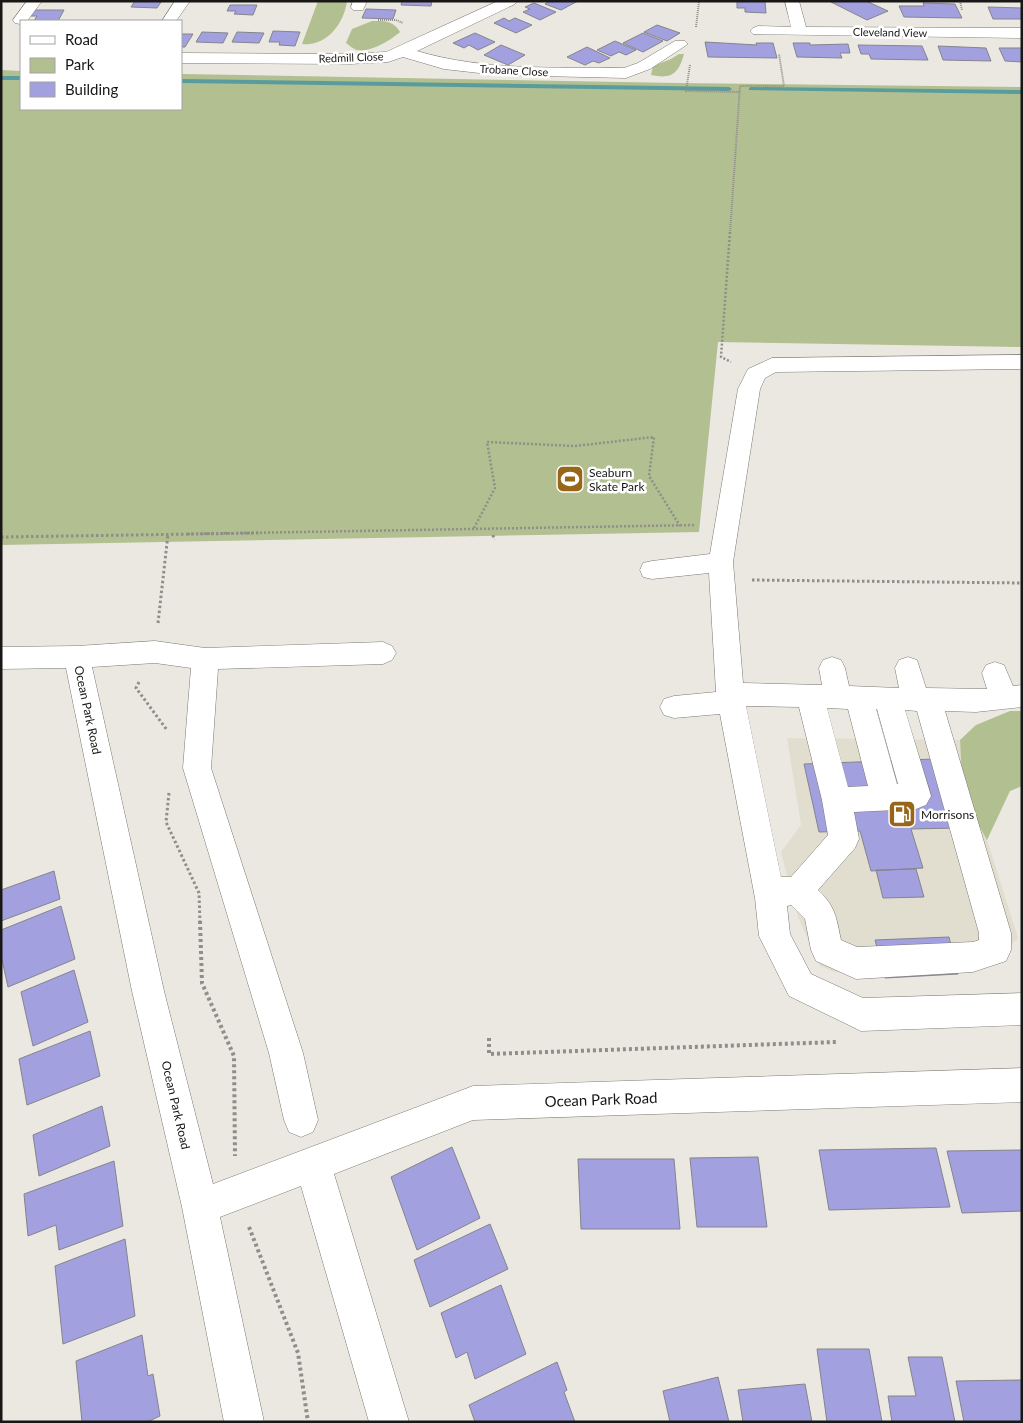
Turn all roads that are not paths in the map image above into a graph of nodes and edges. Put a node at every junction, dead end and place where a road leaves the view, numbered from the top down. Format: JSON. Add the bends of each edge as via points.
{"nodes":[{"id":1,"x":35,"y":1,"type":"edge"},
{"id":2,"x":183,"y":1,"type":"edge"},
{"id":3,"x":510,"y":1,"type":"edge"},
{"id":4,"x":792,"y":1,"type":"edge"},
{"id":5,"x":20,"y":20,"type":"dead end"},
{"id":6,"x":170,"y":20,"type":"edge"},
{"id":7,"x":758,"y":31,"type":"dead end"},
{"id":8,"x":800,"y":31,"type":"junction"},
{"id":9,"x":1022,"y":33,"type":"edge"},
{"id":10,"x":680,"y":44,"type":"dead end"},
{"id":11,"x":403,"y":52,"type":"junction"},
{"id":12,"x":182,"y":58,"type":"edge"},
{"id":13,"x":1022,"y":362,"type":"edge"},
{"id":14,"x":652,"y":570,"type":"dead end"},
{"id":15,"x":722,"y":572,"type":"junction"},
{"id":16,"x":383,"y":653,"type":"dead end"},
{"id":17,"x":77,"y":657,"type":"junction"},
{"id":18,"x":1,"y":658,"type":"edge"},
{"id":19,"x":205,"y":659,"type":"junction"},
{"id":20,"x":832,"y":668,"type":"dead end"},
{"id":21,"x":908,"y":668,"type":"dead end"},
{"id":22,"x":1007,"y":689,"type":"edge"},
{"id":23,"x":834,"y":697,"type":"junction"},
{"id":24,"x":731,"y":698,"type":"junction"},
{"id":25,"x":910,"y":699,"type":"junction"},
{"id":26,"x":674,"y":707,"type":"dead end"},
{"id":27,"x":886,"y":798,"type":"junction"},
{"id":28,"x":847,"y":799,"type":"junction"},
{"id":29,"x":783,"y":891,"type":"junction"},
{"id":30,"x":1022,"y":1009,"type":"edge"},
{"id":31,"x":1022,"y":1085,"type":"edge"},
{"id":32,"x":301,"y":1120,"type":"dead end"},
{"id":33,"x":313,"y":1164,"type":"junction"},
{"id":34,"x":200,"y":1208,"type":"junction"},
{"id":35,"x":244,"y":1422,"type":"edge"},
{"id":36,"x":389,"y":1422,"type":"edge"}],
"edges":[{"from":1,"to":5,"type":"street"},
{"from":2,"to":6,"type":"street"},
{"from":3,"to":11,"type":"street","name":"Redmill Close"},
{"from":4,"to":8,"type":"street"},
{"from":7,"to":8,"type":"street","name":"Cleveland View"},
{"from":8,"to":9,"type":"street","name":"Cleveland View"},
{"from":10,"to":11,"type":"street","name":"Trobane Close","via":[[626,73],[560,66],[497,70],[444,64]]},
{"from":11,"to":12,"type":"street","name":"Redmill Close","via":[[388,57],[349,59]]},
{"from":13,"to":15,"type":"street","via":[[772,365],[756,374],[749,389]]},
{"from":14,"to":15,"type":"street"},
{"from":15,"to":24,"type":"street"},
{"from":16,"to":19,"type":"street","name":"Ocean Park Road"},
{"from":17,"to":18,"type":"street"},
{"from":17,"to":19,"type":"street","name":"Ocean Park Road","via":[[155,652]]},
{"from":17,"to":34,"type":"street","name":"Ocean Park Road","via":[[148,990]]},
{"from":19,"to":32,"type":"street","via":[[197,768],[286,1053]]},
{"from":20,"to":23,"type":"street"},
{"from":21,"to":25,"type":"street"},
{"from":22,"to":25,"type":"street","via":[[976,701]]},
{"from":23,"to":24,"type":"street"},
{"from":23,"to":25,"type":"street"},
{"from":23,"to":27,"type":"street"},
{"from":23,"to":28,"type":"street"},
{"from":24,"to":26,"type":"street"},
{"from":24,"to":29,"type":"street"},
{"from":25,"to":27,"type":"street","via":[[916,796]]},
{"from":25,"to":29,"type":"street","via":[[995,933],[995,950],[973,957],[856,963],[828,950],[819,912]]},
{"from":27,"to":28,"type":"street"},
{"from":28,"to":29,"type":"street","via":[[844,839]]},
{"from":29,"to":30,"type":"street","via":[[775,936],[800,985],[860,1015]]},
{"from":31,"to":33,"type":"street","name":"Ocean Park Road","via":[[473,1103]]},
{"from":33,"to":34,"type":"street","name":"Ocean Park Road"},
{"from":33,"to":36,"type":"street"},
{"from":34,"to":35,"type":"street","name":"Ocean Park Road"}]}
